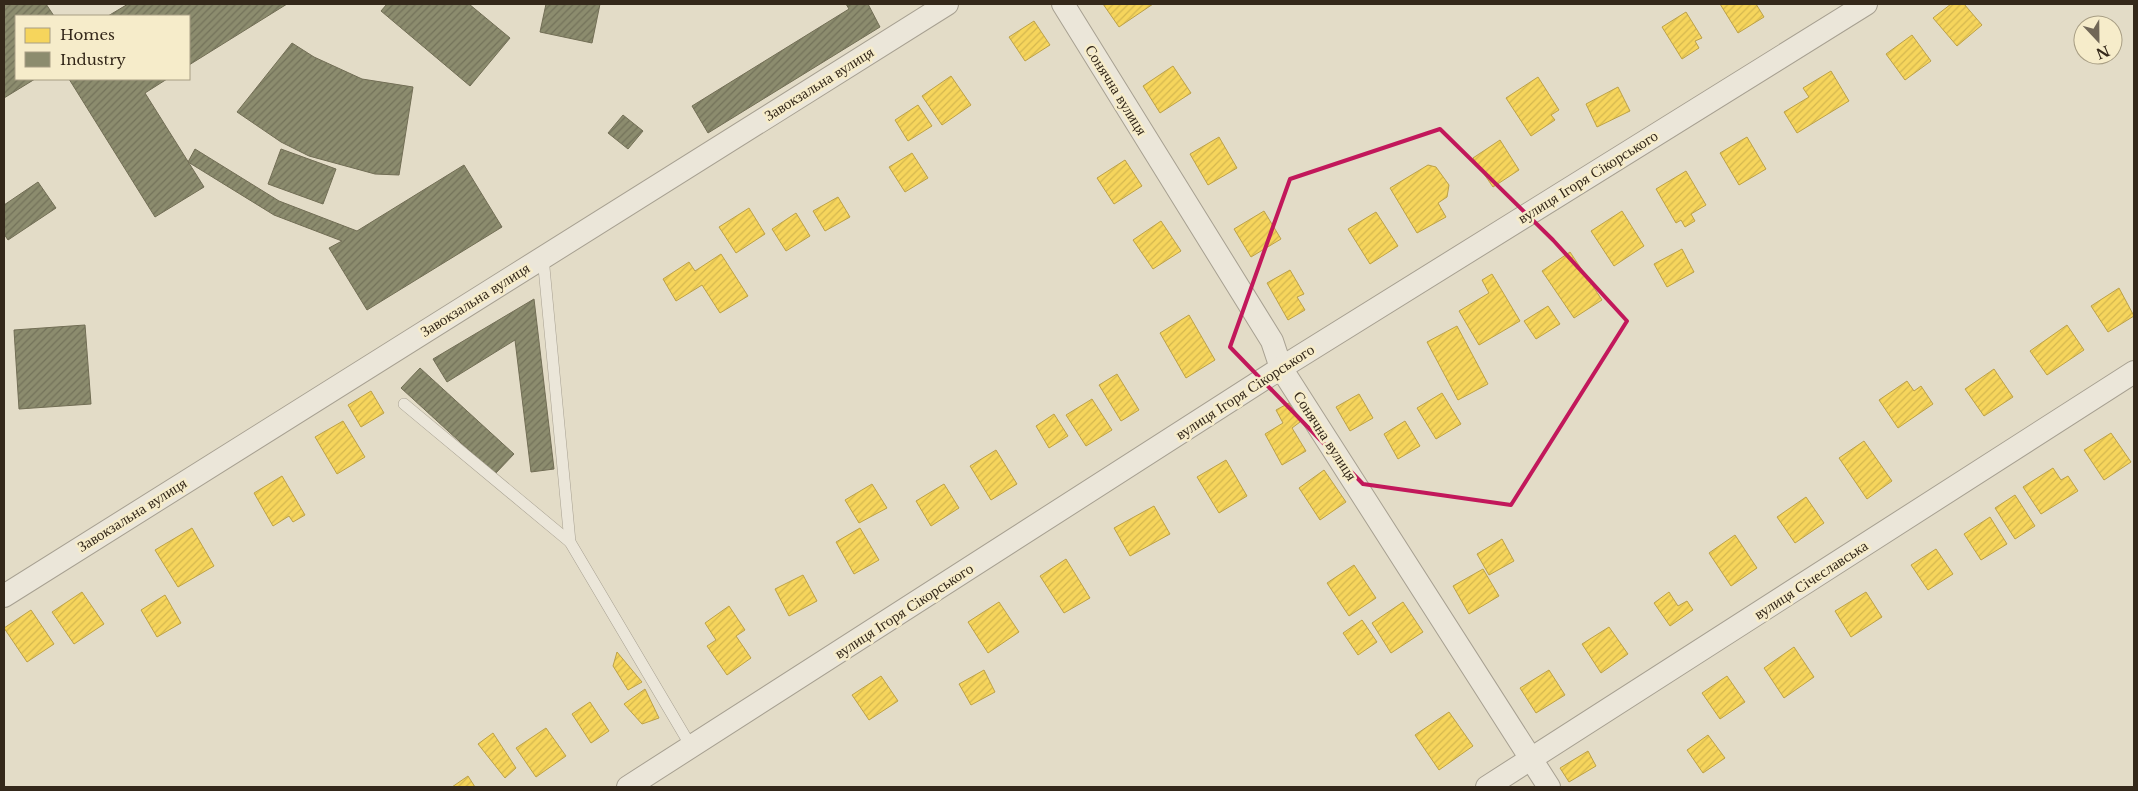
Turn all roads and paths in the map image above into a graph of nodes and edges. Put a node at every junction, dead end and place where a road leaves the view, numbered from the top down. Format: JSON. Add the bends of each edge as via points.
{"nodes":[{"id":1,"x":948,"y":4,"type":"edge"},
{"id":2,"x":1063,"y":4,"type":"edge"},
{"id":3,"x":1866,"y":4,"type":"edge"},
{"id":4,"x":543,"y":257,"type":"junction"},
{"id":5,"x":1281,"y":368,"type":"junction"},
{"id":6,"x":2134,"y":372,"type":"edge"},
{"id":7,"x":404,"y":404,"type":"dead end"},
{"id":8,"x":570,"y":542,"type":"junction"},
{"id":9,"x":4,"y":596,"type":"edge"},
{"id":10,"x":692,"y":748,"type":"junction"},
{"id":11,"x":1532,"y":759,"type":"junction"},
{"id":12,"x":628,"y":787,"type":"edge"},
{"id":13,"x":1487,"y":787,"type":"edge"},
{"id":14,"x":1549,"y":787,"type":"edge"}],
"edges":[{"from":1,"to":4,"type":"street","name":"Завокзальна вулиця"},
{"from":2,"to":5,"type":"street","name":"Сонячна вулиця","via":[[1272,342]]},
{"from":3,"to":5,"type":"street","name":"вулиця Ігоря Сікорського"},
{"from":4,"to":8,"type":"lane"},
{"from":4,"to":9,"type":"street","name":"Завокзальна вулиця"},
{"from":5,"to":10,"type":"street","name":"вулиця Ігоря Сікорського"},
{"from":5,"to":11,"type":"street","name":"Сонячна вулиця"},
{"from":6,"to":11,"type":"street","name":"вулиця Січеславська"},
{"from":7,"to":8,"type":"lane"},
{"from":8,"to":10,"type":"lane"},
{"from":10,"to":12,"type":"street","name":"вулиця Ігоря Сікорського"},
{"from":11,"to":13,"type":"street","name":"вулиця Січеславська"},
{"from":11,"to":14,"type":"street","name":"Сонячна вулиця"}]}
